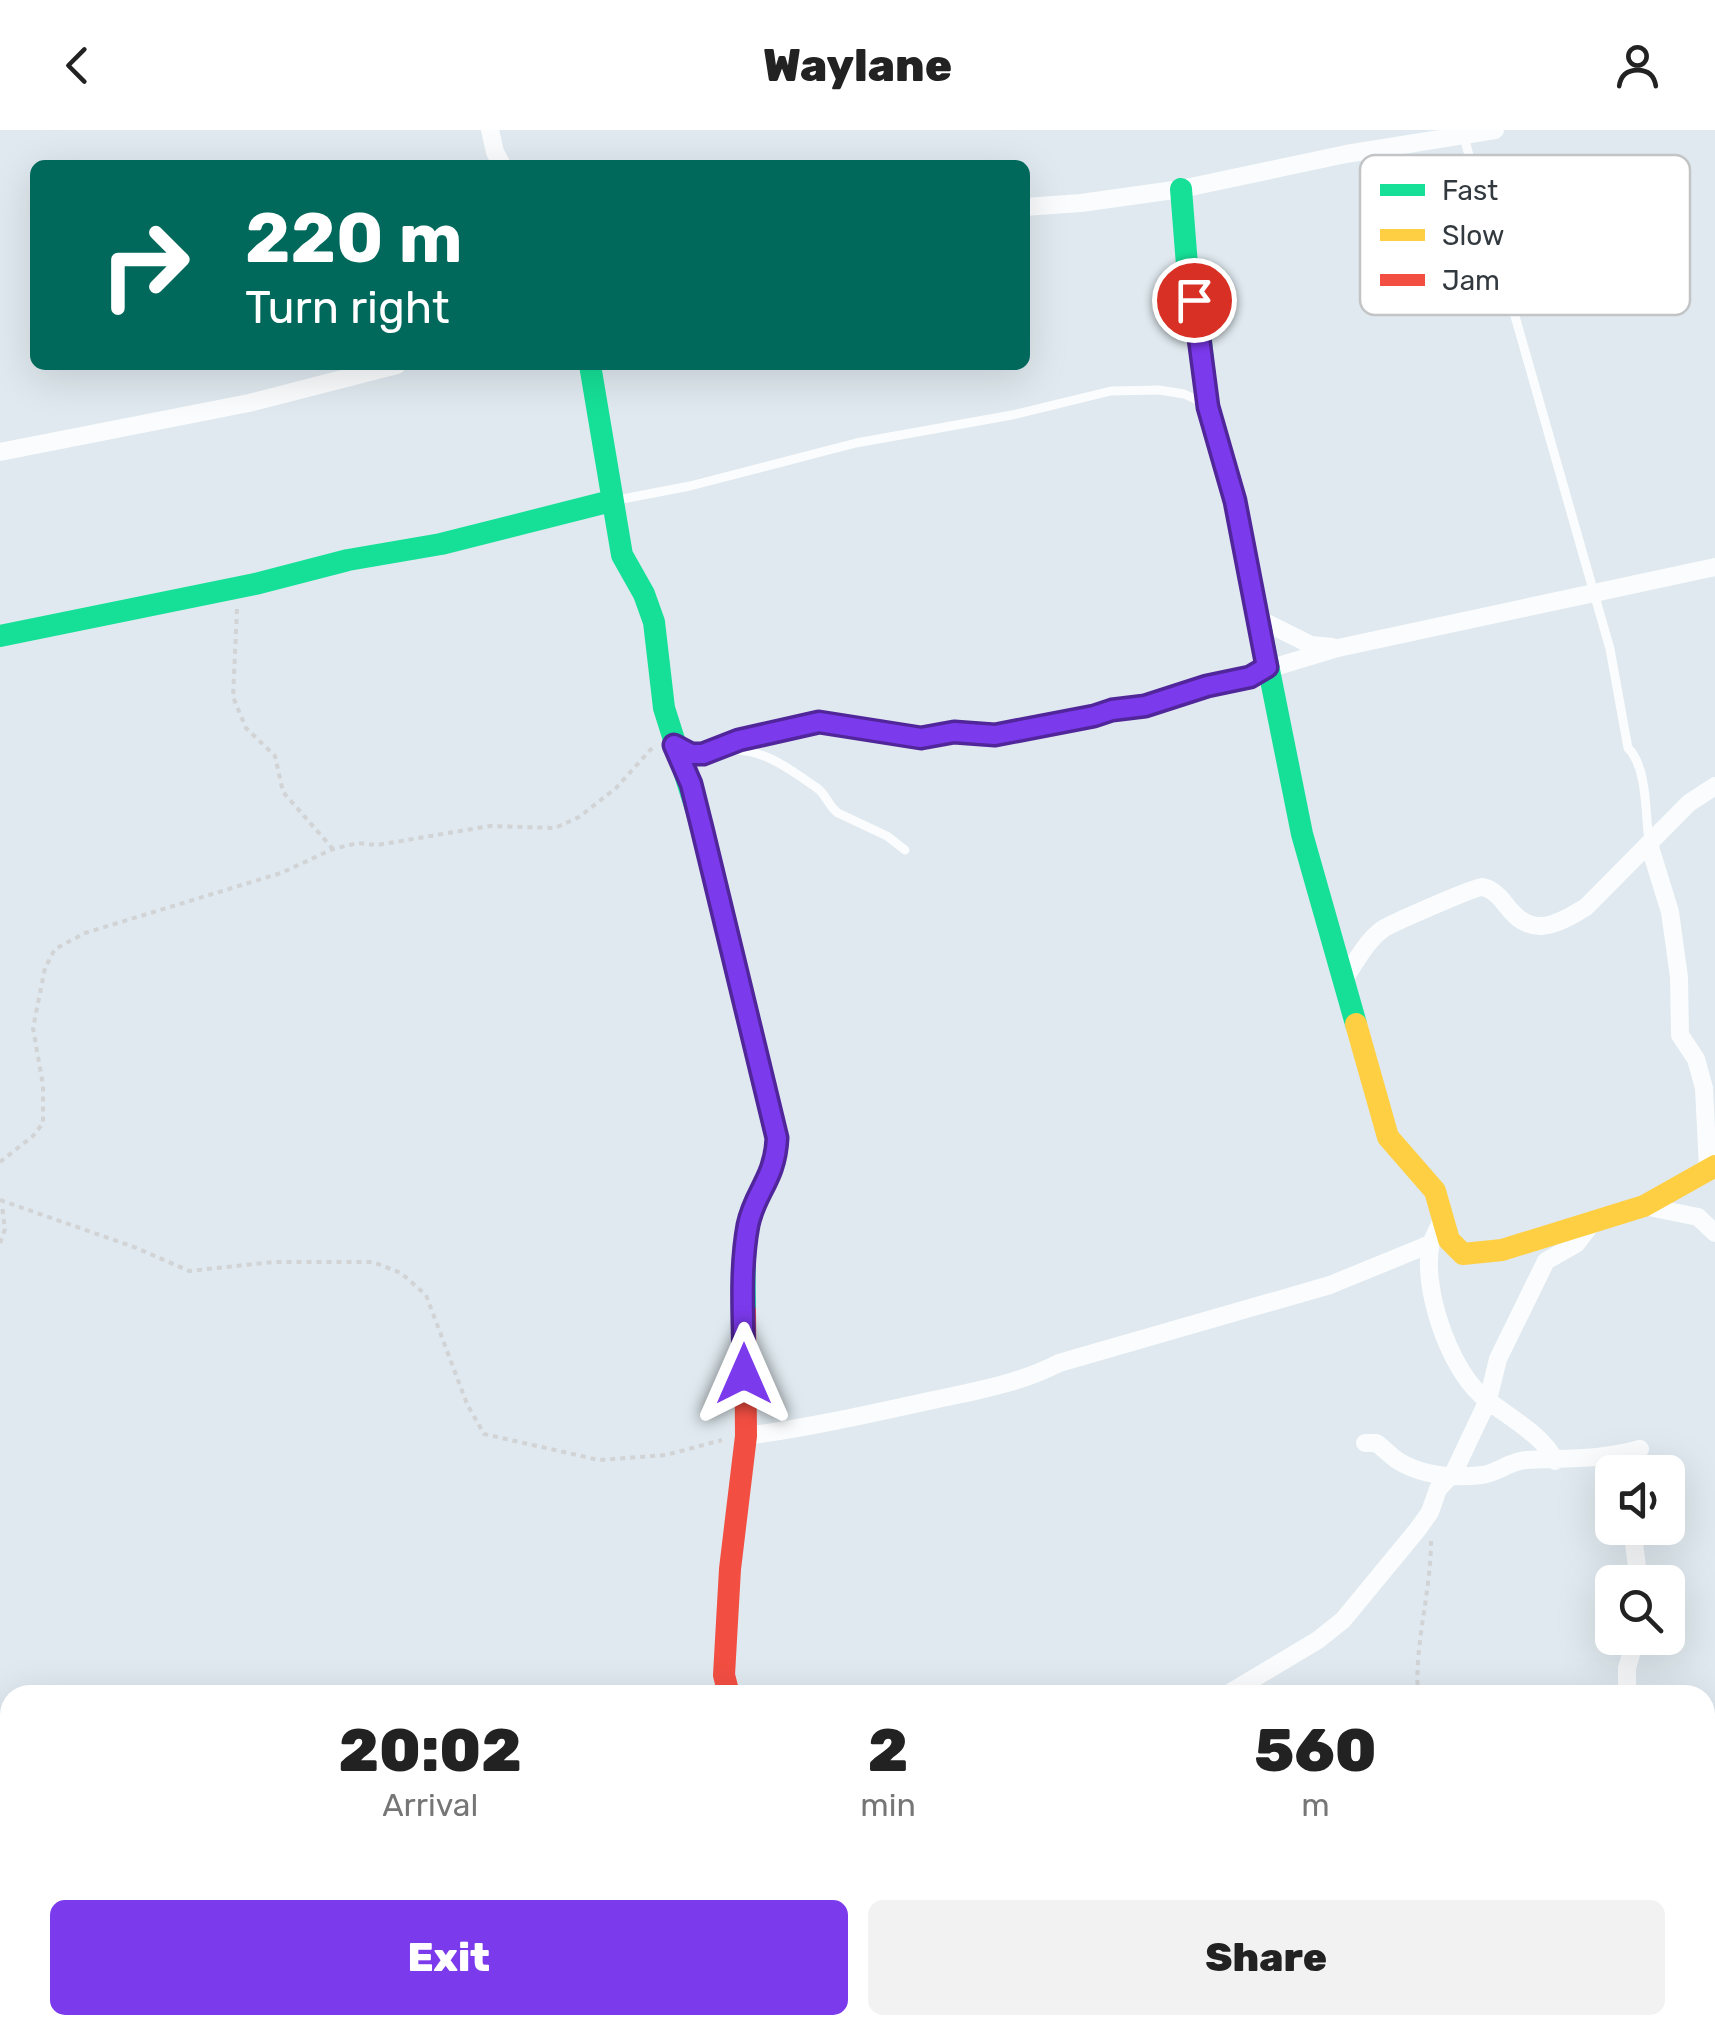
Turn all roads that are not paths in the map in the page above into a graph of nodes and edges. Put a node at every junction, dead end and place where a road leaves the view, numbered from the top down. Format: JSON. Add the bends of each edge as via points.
{"nodes":[{"id":1,"x":490,"y":130,"type":"edge"},
{"id":2,"x":1495,"y":130,"type":"edge"},
{"id":3,"x":1462,"y":132,"type":"edge"},
{"id":4,"x":499,"y":160,"type":"edge"},
{"id":5,"x":1181,"y":190,"type":"junction"},
{"id":6,"x":1030,"y":207,"type":"edge"},
{"id":7,"x":1514,"y":315,"type":"edge"},
{"id":8,"x":376,"y":370,"type":"edge"},
{"id":9,"x":591,"y":370,"type":"edge"},
{"id":10,"x":1208,"y":407,"type":"junction"},
{"id":11,"x":0,"y":452,"type":"edge"},
{"id":12,"x":611,"y":502,"type":"junction"},
{"id":13,"x":1715,"y":568,"type":"edge"},
{"id":14,"x":1594,"y":596,"type":"junction"},
{"id":15,"x":1259,"y":619,"type":"junction"},
{"id":16,"x":0,"y":636,"type":"edge"},
{"id":17,"x":1338,"y":648,"type":"junction"},
{"id":18,"x":1267,"y":667,"type":"junction"},
{"id":19,"x":671,"y":735,"type":"junction"},
{"id":20,"x":714,"y":751,"type":"junction"},
{"id":21,"x":1715,"y":786,"type":"edge"},
{"id":22,"x":1649,"y":844,"type":"junction"},
{"id":23,"x":905,"y":850,"type":"dead end"},
{"id":24,"x":1344,"y":978,"type":"junction"},
{"id":25,"x":1712,"y":1168,"type":"edge"},
{"id":26,"x":1644,"y":1206,"type":"junction"},
{"id":27,"x":1594,"y":1222,"type":"junction"},
{"id":28,"x":1436,"y":1232,"type":"junction"},
{"id":29,"x":1715,"y":1234,"type":"edge"},
{"id":30,"x":1488,"y":1400,"type":"junction"},
{"id":31,"x":746,"y":1436,"type":"junction"},
{"id":32,"x":1365,"y":1443,"type":"dead end"},
{"id":33,"x":1640,"y":1450,"type":"dead end"},
{"id":34,"x":1620,"y":1455,"type":"edge"},
{"id":35,"x":1595,"y":1458,"type":"edge"},
{"id":36,"x":1555,"y":1461,"type":"junction"},
{"id":37,"x":1449,"y":1475,"type":"junction"},
{"id":38,"x":1631,"y":1655,"type":"edge"},
{"id":39,"x":727,"y":1685,"type":"edge"},
{"id":40,"x":1243,"y":1685,"type":"edge"},
{"id":41,"x":1627,"y":1685,"type":"edge"}],
"edges":[{"from":1,"to":4,"type":"street"},
{"from":2,"to":3,"type":"street"},
{"from":3,"to":5,"type":"street"},
{"from":5,"to":6,"type":"street"},
{"from":5,"to":10,"type":"street"},
{"from":7,"to":14,"type":"lane"},
{"from":8,"to":11,"type":"street"},
{"from":9,"to":12,"type":"street"},
{"from":10,"to":12,"type":"lane","via":[[1184,394],[1111,391]]},
{"from":10,"to":15,"type":"street"},
{"from":12,"to":16,"type":"street"},
{"from":12,"to":19,"type":"street","via":[[622,555],[654,622]]},
{"from":13,"to":14,"type":"street"},
{"from":14,"to":17,"type":"street"},
{"from":14,"to":22,"type":"lane","via":[[1628,748],[1640,773]]},
{"from":15,"to":17,"type":"street","via":[[1311,645]]},
{"from":15,"to":18,"type":"street"},
{"from":17,"to":18,"type":"street"},
{"from":18,"to":20,"type":"street","via":[[1145,706],[995,735],[921,738],[819,722]]},
{"from":18,"to":24,"type":"street","via":[[1302,834]]},
{"from":19,"to":20,"type":"street","via":[[691,754]]},
{"from":19,"to":31,"type":"street","via":[[691,784],[777,1138],[776,1163],[748,1228]]},
{"from":20,"to":23,"type":"lane","via":[[767,754],[819,789],[830,808]]},
{"from":21,"to":22,"type":"street","via":[[1689,802]]},
{"from":22,"to":24,"type":"street","via":[[1565,920],[1529,926],[1486,887],[1472,888],[1383,929]]},
{"from":22,"to":25,"type":"street","via":[[1670,912],[1680,1035],[1704,1088]]},
{"from":24,"to":28,"type":"street","via":[[1388,1137],[1437,1193]]},
{"from":25,"to":26,"type":"street"},
{"from":26,"to":27,"type":"street"},
{"from":26,"to":29,"type":"street","via":[[1698,1218]]},
{"from":27,"to":28,"type":"street","via":[[1477,1254],[1456,1250]]},
{"from":27,"to":30,"type":"street","via":[[1576,1244],[1546,1261],[1498,1359]]},
{"from":28,"to":30,"type":"street","via":[[1427,1266],[1448,1348]]},
{"from":28,"to":31,"type":"street","via":[[1346,1280],[1022,1378]]},
{"from":30,"to":36,"type":"street","via":[[1542,1442]]},
{"from":30,"to":37,"type":"street"},
{"from":31,"to":39,"type":"street","via":[[730,1569]]},
{"from":32,"to":37,"type":"street","via":[[1376,1442],[1415,1469]]},
{"from":33,"to":34,"type":"street"},
{"from":35,"to":36,"type":"street"},
{"from":36,"to":37,"type":"street"},
{"from":37,"to":40,"type":"street","via":[[1430,1512],[1343,1620]]},
{"from":38,"to":41,"type":"street"}]}
